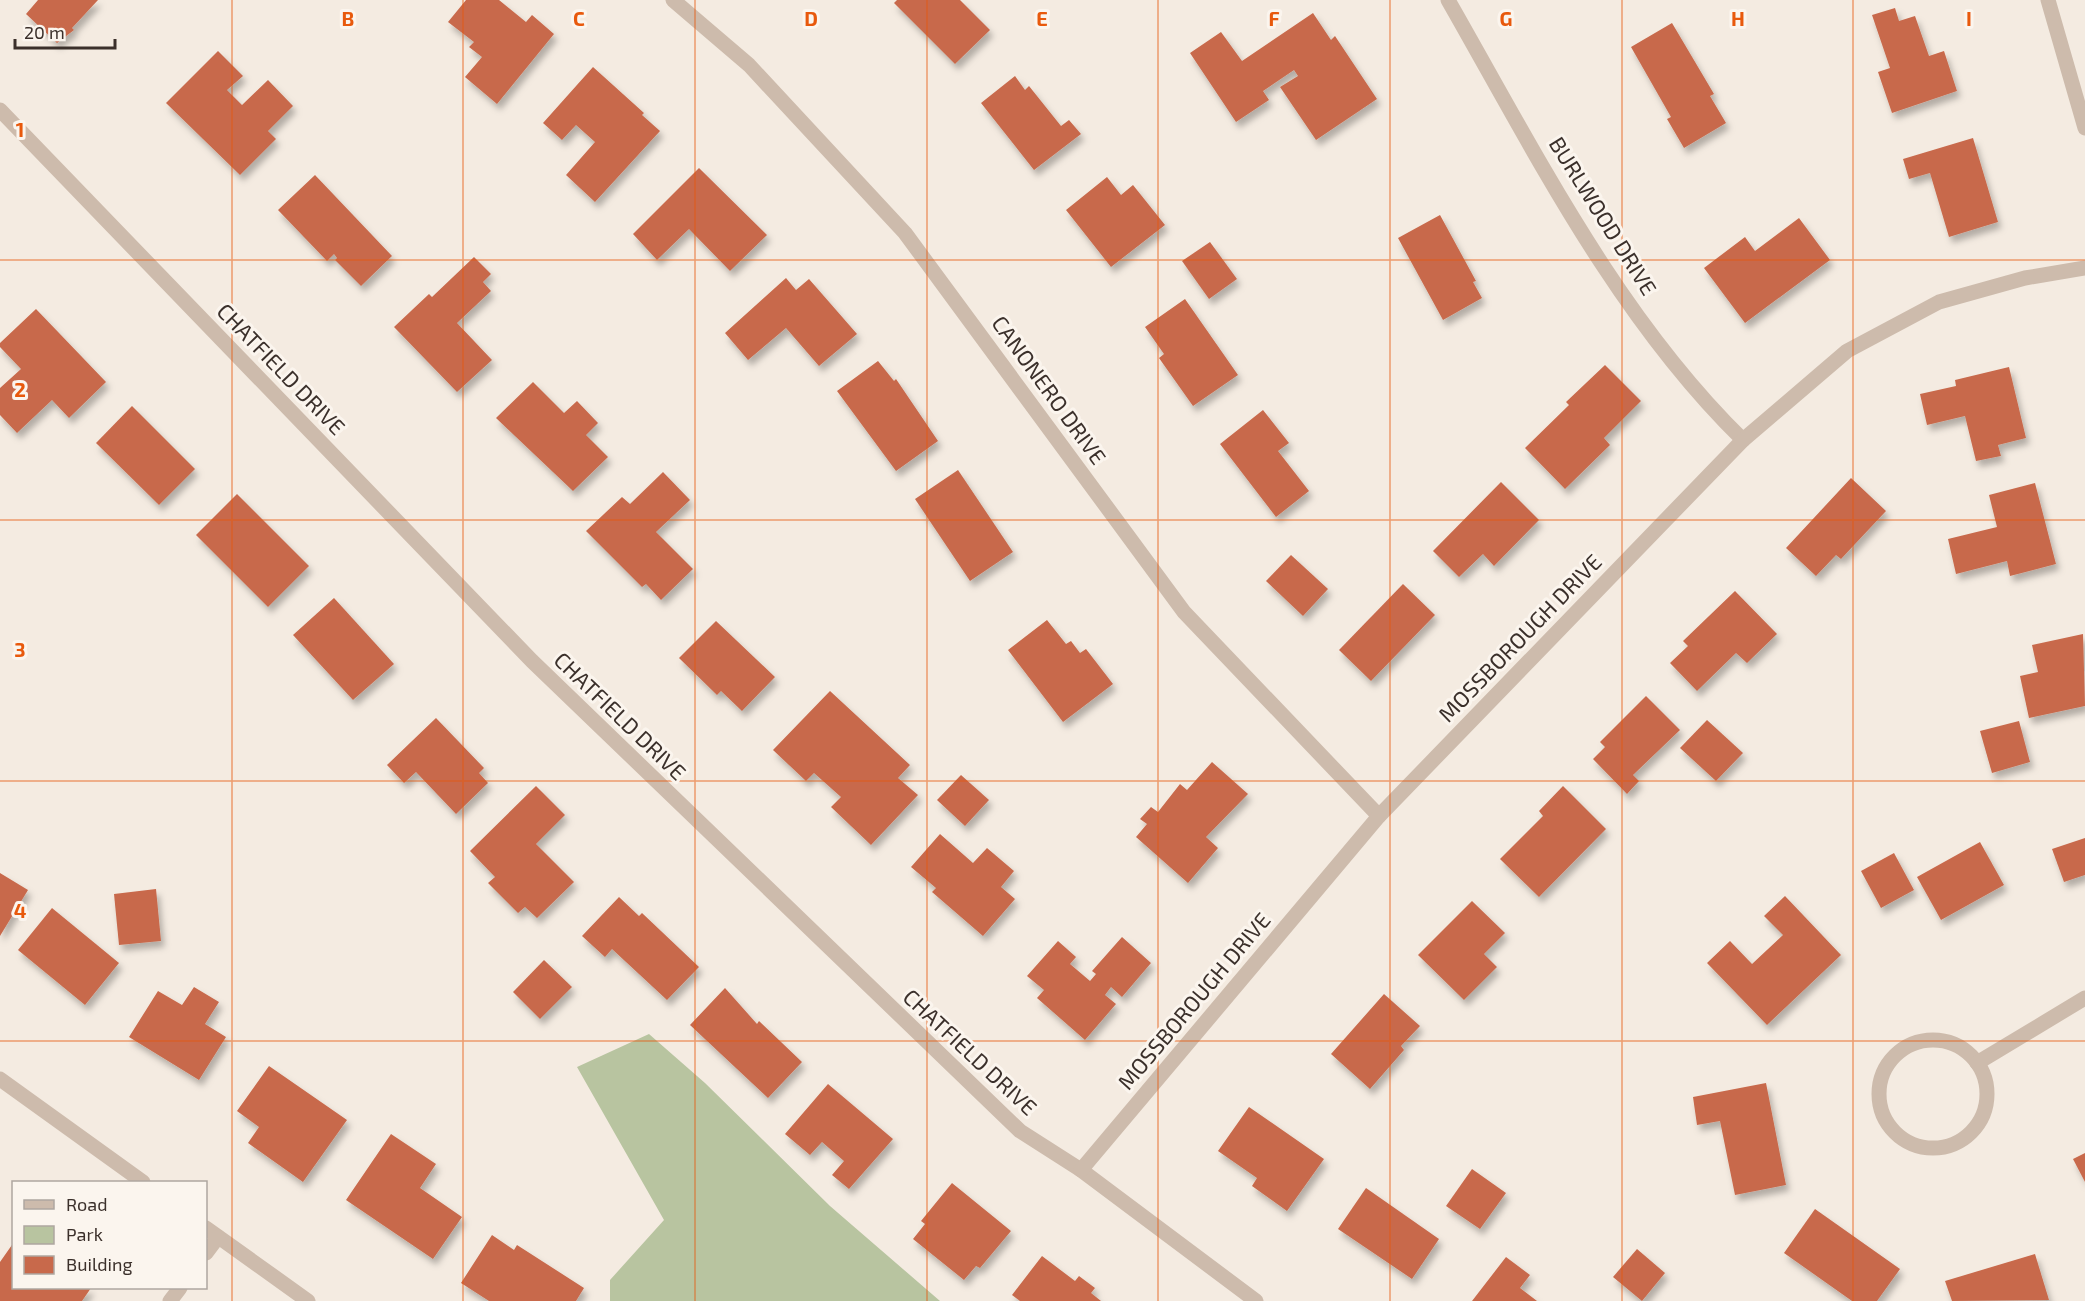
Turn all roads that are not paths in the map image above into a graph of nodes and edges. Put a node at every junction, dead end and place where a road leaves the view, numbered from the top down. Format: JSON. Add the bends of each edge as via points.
{"nodes":[{"id":1,"x":673,"y":0,"type":"edge"},
{"id":2,"x":1448,"y":0,"type":"edge"},
{"id":3,"x":2048,"y":0,"type":"edge"},
{"id":4,"x":0,"y":110,"type":"edge"},
{"id":5,"x":2085,"y":128,"type":"edge"},
{"id":6,"x":2085,"y":268,"type":"edge"},
{"id":7,"x":1743,"y":440,"type":"junction"},
{"id":8,"x":1379,"y":816,"type":"junction"},
{"id":9,"x":2085,"y":998,"type":"edge"},
{"id":10,"x":1977,"y":1062,"type":"junction"},
{"id":11,"x":0,"y":1079,"type":"edge"},
{"id":12,"x":1081,"y":1170,"type":"junction"},
{"id":13,"x":142,"y":1181,"type":"edge"},
{"id":14,"x":212,"y":1232,"type":"edge"},
{"id":15,"x":207,"y":1250,"type":"edge"},
{"id":16,"x":308,"y":1301,"type":"edge"},
{"id":17,"x":1256,"y":1301,"type":"edge"}],
"edges":[{"from":1,"to":8,"type":"street","name":"CANONERO DRIVE","via":[[749,65],[905,233],[1184,612]]},
{"from":2,"to":7,"type":"street","name":"BURLWOOD DRIVE","via":[[1562,198],[1619,288],[1700,398]]},
{"from":3,"to":5,"type":"street"},
{"from":4,"to":12,"type":"street","name":"CHATFIELD DRIVE","via":[[532,661],[1020,1131]]},
{"from":6,"to":7,"type":"street","name":"MOSSBOROUGH DRIVE","via":[[2025,278],[1939,302],[1847,351]]},
{"from":7,"to":8,"type":"street","name":"MOSSBOROUGH DRIVE"},
{"from":8,"to":12,"type":"street","name":"MOSSBOROUGH DRIVE"},
{"from":9,"to":10,"type":"street"},
{"from":10,"to":10,"type":"street","via":[[1963,1049],[1946,1042],[1927,1040],[1909,1045],[1894,1056],[1884,1071],[1879,1089],[1880,1108],[1887,1124],[1914,1145],[1948,1146],[1964,1139],[1984,1112],[1987,1095]]},
{"from":11,"to":13,"type":"street"},
{"from":12,"to":17,"type":"street","name":"CHATFIELD DRIVE"},
{"from":14,"to":15,"type":"street"},
{"from":14,"to":16,"type":"street"}]}
